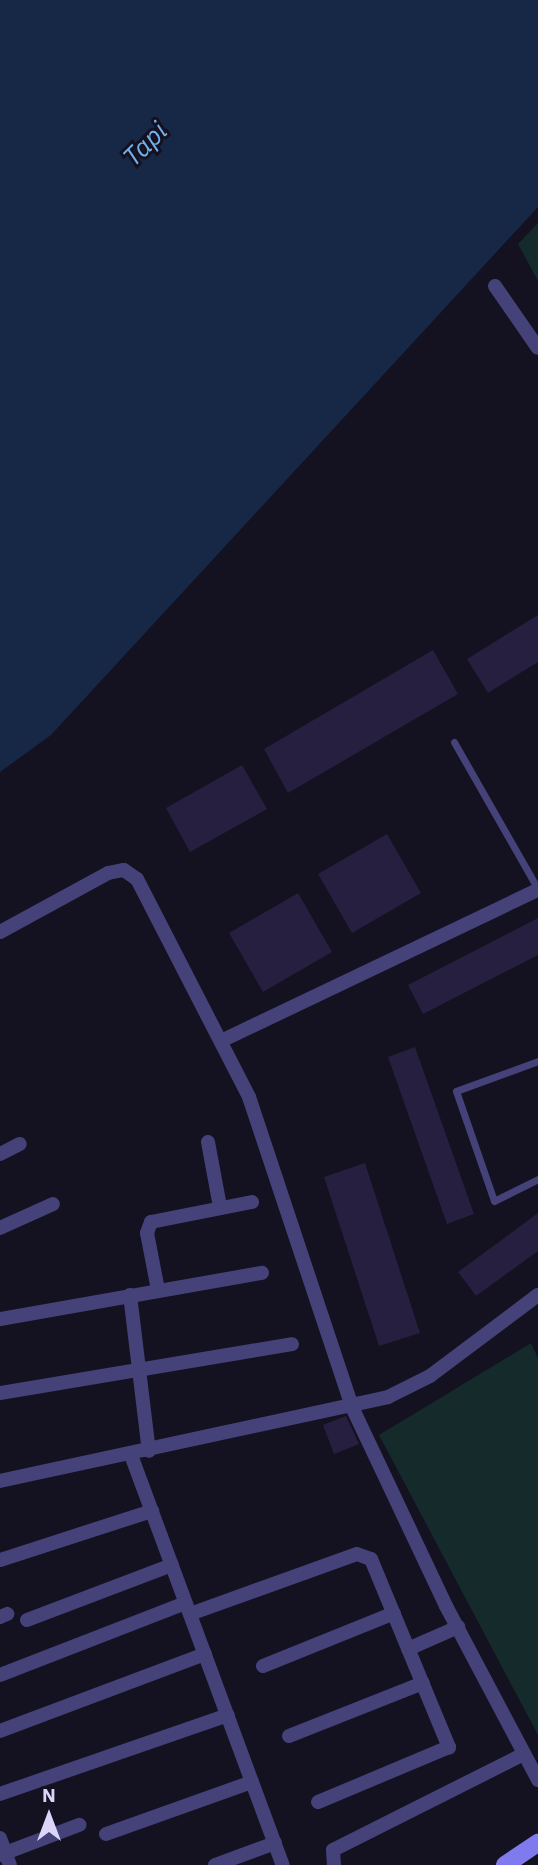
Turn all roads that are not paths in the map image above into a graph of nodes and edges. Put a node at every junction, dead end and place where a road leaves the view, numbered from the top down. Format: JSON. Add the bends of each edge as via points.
{"nodes":[{"id":1,"x":495,"y":286,"type":"dead end"},
{"id":2,"x":538,"y":348,"type":"edge"},
{"id":3,"x":454,"y":742,"type":"dead end"},
{"id":4,"x":538,"y":890,"type":"edge"},
{"id":5,"x":0,"y":932,"type":"edge"},
{"id":6,"x":220,"y":1041,"type":"junction"},
{"id":7,"x":538,"y":1061,"type":"edge"},
{"id":8,"x":208,"y":1142,"type":"dead end"},
{"id":9,"x":20,"y":1144,"type":"dead end"},
{"id":10,"x":0,"y":1154,"type":"edge"},
{"id":11,"x":538,"y":1179,"type":"edge"},
{"id":12,"x":252,"y":1202,"type":"dead end"},
{"id":13,"x":53,"y":1204,"type":"dead end"},
{"id":14,"x":220,"y":1207,"type":"junction"},
{"id":15,"x":0,"y":1227,"type":"edge"},
{"id":16,"x":262,"y":1273,"type":"dead end"},
{"id":17,"x":158,"y":1290,"type":"junction"},
{"id":18,"x":130,"y":1295,"type":"junction"},
{"id":19,"x":538,"y":1295,"type":"edge"},
{"id":20,"x":0,"y":1319,"type":"edge"},
{"id":21,"x":292,"y":1343,"type":"dead end"},
{"id":22,"x":141,"y":1369,"type":"junction"},
{"id":23,"x":0,"y":1393,"type":"edge"},
{"id":24,"x":352,"y":1407,"type":"junction"},
{"id":25,"x":149,"y":1451,"type":"junction"},
{"id":26,"x":131,"y":1455,"type":"junction"},
{"id":27,"x":0,"y":1481,"type":"edge"},
{"id":28,"x":152,"y":1511,"type":"junction"},
{"id":29,"x":0,"y":1560,"type":"edge"},
{"id":30,"x":172,"y":1566,"type":"junction"},
{"id":31,"x":188,"y":1609,"type":"junction"},
{"id":32,"x":394,"y":1613,"type":"junction"},
{"id":33,"x":27,"y":1620,"type":"dead end"},
{"id":34,"x":457,"y":1627,"type":"junction"},
{"id":35,"x":408,"y":1649,"type":"junction"},
{"id":36,"x":205,"y":1654,"type":"junction"},
{"id":37,"x":263,"y":1666,"type":"dead end"},
{"id":38,"x":0,"y":1675,"type":"edge"},
{"id":39,"x":423,"y":1683,"type":"junction"},
{"id":40,"x":228,"y":1715,"type":"junction"},
{"id":41,"x":0,"y":1731,"type":"edge"},
{"id":42,"x":289,"y":1736,"type":"dead end"},
{"id":43,"x":524,"y":1754,"type":"junction"},
{"id":44,"x":538,"y":1780,"type":"edge"},
{"id":45,"x":252,"y":1782,"type":"junction"},
{"id":46,"x":0,"y":1794,"type":"edge"},
{"id":47,"x":318,"y":1802,"type":"dead end"},
{"id":48,"x":79,"y":1825,"type":"dead end"},
{"id":49,"x":106,"y":1834,"type":"dead end"},
{"id":50,"x":0,"y":1838,"type":"edge"},
{"id":51,"x":275,"y":1843,"type":"junction"},
{"id":52,"x":538,"y":1843,"type":"edge"},
{"id":53,"x":5,"y":1857,"type":"edge"},
{"id":54,"x":215,"y":1865,"type":"edge"},
{"id":55,"x":283,"y":1865,"type":"edge"},
{"id":56,"x":334,"y":1865,"type":"edge"},
{"id":57,"x":505,"y":1865,"type":"edge"}],
"edges":[{"from":1,"to":2,"type":"street"},
{"from":3,"to":4,"type":"lane"},
{"from":4,"to":6,"type":"street"},
{"from":5,"to":6,"type":"street","via":[[108,873],[124,870],[137,879]]},
{"from":6,"to":24,"type":"street","via":[[249,1097]]},
{"from":7,"to":11,"type":"lane","via":[[456,1091],[494,1201]]},
{"from":8,"to":14,"type":"street"},
{"from":9,"to":10,"type":"street"},
{"from":12,"to":14,"type":"street"},
{"from":13,"to":15,"type":"street"},
{"from":14,"to":17,"type":"street","via":[[151,1222],[147,1233]]},
{"from":16,"to":17,"type":"street"},
{"from":17,"to":18,"type":"street"},
{"from":18,"to":20,"type":"street"},
{"from":18,"to":22,"type":"street"},
{"from":19,"to":24,"type":"street","via":[[430,1376],[388,1397]]},
{"from":21,"to":22,"type":"street"},
{"from":22,"to":23,"type":"street"},
{"from":22,"to":25,"type":"street"},
{"from":24,"to":25,"type":"street"},
{"from":24,"to":34,"type":"street"},
{"from":25,"to":26,"type":"street"},
{"from":26,"to":27,"type":"street"},
{"from":26,"to":28,"type":"street"},
{"from":28,"to":29,"type":"street"},
{"from":28,"to":30,"type":"street"},
{"from":30,"to":31,"type":"street"},
{"from":30,"to":33,"type":"street"},
{"from":31,"to":32,"type":"street","via":[[362,1553],[371,1559]]},
{"from":31,"to":36,"type":"street"},
{"from":31,"to":38,"type":"street"},
{"from":32,"to":35,"type":"street"},
{"from":32,"to":37,"type":"street"},
{"from":34,"to":35,"type":"street"},
{"from":34,"to":43,"type":"street"},
{"from":35,"to":39,"type":"street"},
{"from":36,"to":40,"type":"street"},
{"from":36,"to":41,"type":"street"},
{"from":39,"to":42,"type":"street"},
{"from":39,"to":47,"type":"street","via":[[449,1741],[447,1749]]},
{"from":40,"to":45,"type":"street"},
{"from":40,"to":46,"type":"street"},
{"from":43,"to":44,"type":"street"},
{"from":43,"to":56,"type":"street","via":[[333,1850]]},
{"from":45,"to":49,"type":"street"},
{"from":45,"to":51,"type":"street"},
{"from":48,"to":53,"type":"street"},
{"from":50,"to":53,"type":"street"},
{"from":51,"to":54,"type":"street"},
{"from":51,"to":55,"type":"street"},
{"from":52,"to":57,"type":"street"}]}
